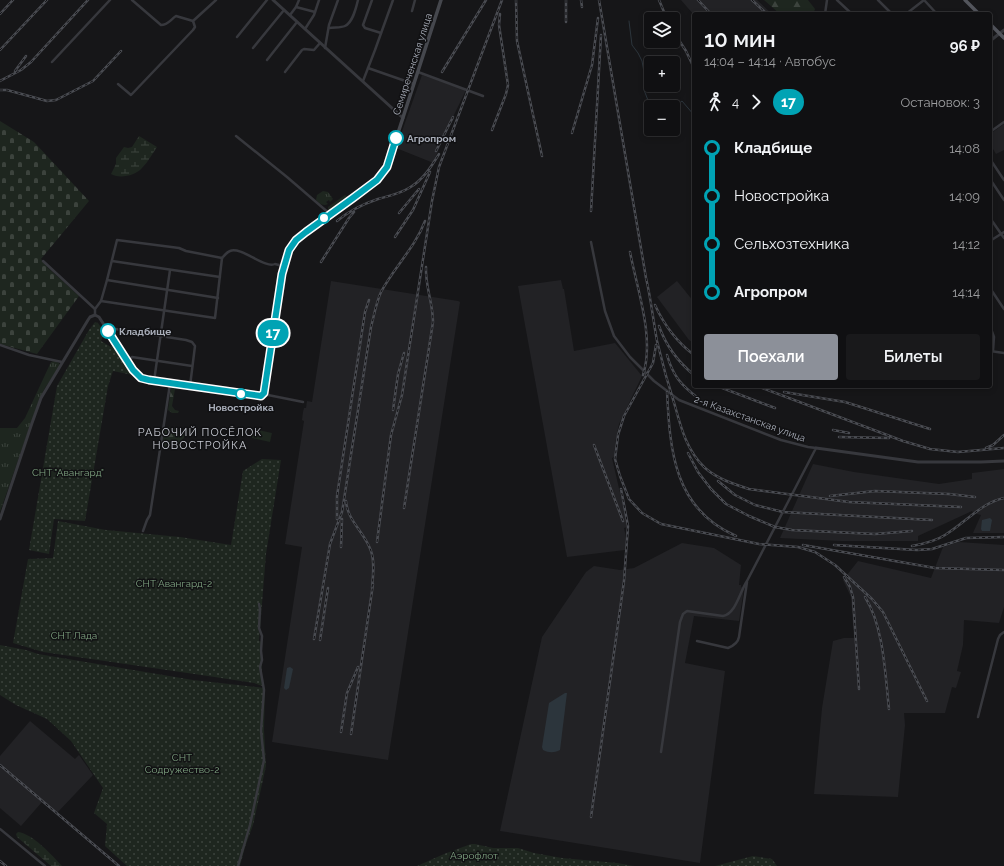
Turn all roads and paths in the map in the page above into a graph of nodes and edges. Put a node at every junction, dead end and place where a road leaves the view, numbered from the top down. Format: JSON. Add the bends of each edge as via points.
{"nodes":[{"id":1,"x":110,"y":0,"type":"edge"},
{"id":2,"x":132,"y":0,"type":"edge"},
{"id":3,"x":216,"y":0,"type":"edge"},
{"id":4,"x":267,"y":0,"type":"edge"},
{"id":5,"x":274,"y":0,"type":"edge"},
{"id":6,"x":299,"y":0,"type":"edge"},
{"id":7,"x":319,"y":0,"type":"edge"},
{"id":8,"x":338,"y":0,"type":"edge"},
{"id":9,"x":358,"y":0,"type":"edge"},
{"id":10,"x":372,"y":0,"type":"edge"},
{"id":11,"x":393,"y":0,"type":"edge"},
{"id":12,"x":415,"y":0,"type":"edge"},
{"id":13,"x":441,"y":0,"type":"edge"},
{"id":14,"x":827,"y":0,"type":"edge"},
{"id":15,"x":837,"y":0,"type":"edge"},
{"id":16,"x":878,"y":0,"type":"edge"},
{"id":17,"x":924,"y":0,"type":"edge"},
{"id":18,"x":965,"y":0,"type":"edge"},
{"id":19,"x":296,"y":6,"type":"junction"},
{"id":20,"x":284,"y":10,"type":"junction"},
{"id":21,"x":412,"y":10,"type":"dead end"},
{"id":22,"x":315,"y":12,"type":"junction"},
{"id":23,"x":825,"y":12,"type":"edge"},
{"id":24,"x":850,"y":12,"type":"edge"},
{"id":25,"x":890,"y":12,"type":"edge"},
{"id":26,"x":909,"y":12,"type":"edge"},
{"id":27,"x":935,"y":12,"type":"edge"},
{"id":28,"x":977,"y":12,"type":"edge"},
{"id":29,"x":290,"y":15,"type":"junction"},
{"id":30,"x":193,"y":21,"type":"junction"},
{"id":31,"x":297,"y":22,"type":"junction"},
{"id":32,"x":992,"y":26,"type":"edge"},
{"id":33,"x":329,"y":28,"type":"junction"},
{"id":34,"x":305,"y":29,"type":"junction"},
{"id":35,"x":1004,"y":30,"type":"edge"},
{"id":36,"x":381,"y":33,"type":"junction"},
{"id":37,"x":1000,"y":33,"type":"junction"},
{"id":38,"x":237,"y":37,"type":"dead end"},
{"id":39,"x":1004,"y":38,"type":"edge"},
{"id":40,"x":992,"y":39,"type":"edge"},
{"id":41,"x":320,"y":43,"type":"junction"},
{"id":42,"x":253,"y":48,"type":"dead end"},
{"id":43,"x":325,"y":48,"type":"junction"},
{"id":44,"x":266,"y":60,"type":"dead end"},
{"id":45,"x":52,"y":62,"type":"dead end"},
{"id":46,"x":368,"y":68,"type":"junction"},
{"id":47,"x":285,"y":72,"type":"dead end"},
{"id":48,"x":418,"y":72,"type":"junction"},
{"id":49,"x":363,"y":81,"type":"junction"},
{"id":50,"x":118,"y":84,"type":"dead end"},
{"id":51,"x":414,"y":84,"type":"junction"},
{"id":52,"x":483,"y":96,"type":"dead end"},
{"id":53,"x":403,"y":118,"type":"junction"},
{"id":54,"x":1004,"y":122,"type":"edge"},
{"id":55,"x":992,"y":131,"type":"edge"},
{"id":56,"x":236,"y":136,"type":"dead end"},
{"id":57,"x":992,"y":163,"type":"edge"},
{"id":58,"x":1004,"y":180,"type":"edge"},
{"id":59,"x":992,"y":182,"type":"edge"},
{"id":60,"x":1004,"y":200,"type":"edge"},
{"id":61,"x":330,"y":214,"type":"junction"},
{"id":62,"x":992,"y":220,"type":"edge"},
{"id":63,"x":1002,"y":233,"type":"edge"},
{"id":64,"x":1004,"y":238,"type":"edge"},
{"id":65,"x":992,"y":240,"type":"edge"},
{"id":66,"x":591,"y":242,"type":"dead end"},
{"id":67,"x":222,"y":258,"type":"junction"},
{"id":68,"x":43,"y":261,"type":"dead end"},
{"id":69,"x":112,"y":261,"type":"junction"},
{"id":70,"x":283,"y":266,"type":"junction"},
{"id":71,"x":170,"y":270,"type":"junction"},
{"id":72,"x":220,"y":277,"type":"junction"},
{"id":73,"x":107,"y":280,"type":"junction"},
{"id":74,"x":167,"y":290,"type":"junction"},
{"id":75,"x":992,"y":291,"type":"edge"},
{"id":76,"x":218,"y":298,"type":"junction"},
{"id":77,"x":101,"y":301,"type":"junction"},
{"id":78,"x":95,"y":309,"type":"junction"},
{"id":79,"x":1004,"y":309,"type":"edge"},
{"id":80,"x":164,"y":310,"type":"junction"},
{"id":81,"x":95,"y":315,"type":"junction"},
{"id":82,"x":108,"y":331,"type":"junction"},
{"id":83,"x":992,"y":332,"type":"edge"},
{"id":84,"x":160,"y":335,"type":"junction"},
{"id":85,"x":0,"y":345,"type":"edge"},
{"id":86,"x":992,"y":351,"type":"edge"},
{"id":87,"x":1004,"y":353,"type":"edge"},
{"id":88,"x":157,"y":361,"type":"junction"},
{"id":89,"x":62,"y":362,"type":"junction"},
{"id":90,"x":127,"y":362,"type":"junction"},
{"id":91,"x":192,"y":366,"type":"junction"},
{"id":92,"x":154,"y":381,"type":"junction"},
{"id":93,"x":170,"y":384,"type":"junction"},
{"id":94,"x":190,"y":386,"type":"junction"},
{"id":95,"x":263,"y":394,"type":"junction"},
{"id":96,"x":303,"y":402,"type":"dead end"},
{"id":97,"x":816,"y":448,"type":"junction"},
{"id":98,"x":1004,"y":461,"type":"edge"},
{"id":99,"x":0,"y":519,"type":"edge"},
{"id":100,"x":143,"y":531,"type":"dead end"},
{"id":101,"x":747,"y":581,"type":"junction"},
{"id":102,"x":259,"y":604,"type":"dead end"},
{"id":103,"x":1004,"y":632,"type":"edge"},
{"id":104,"x":697,"y":641,"type":"dead end"},
{"id":105,"x":978,"y":717,"type":"dead end"},
{"id":106,"x":661,"y":752,"type":"dead end"},
{"id":107,"x":0,"y":829,"type":"edge"},
{"id":108,"x":45,"y":866,"type":"edge"},
{"id":109,"x":238,"y":866,"type":"edge"}],
"edges":[{"from":1,"to":45,"type":"street"},
{"from":2,"to":30,"type":"street","via":[[161,25],[165,25],[176,16]]},
{"from":3,"to":30,"type":"street"},
{"from":4,"to":38,"type":"street"},
{"from":5,"to":20,"type":"street"},
{"from":6,"to":19,"type":"street"},
{"from":7,"to":22,"type":"street"},
{"from":8,"to":33,"type":"street"},
{"from":9,"to":33,"type":"street","via":[[348,24]]},
{"from":10,"to":36,"type":"street","via":[[363,25]]},
{"from":11,"to":36,"type":"street"},
{"from":12,"to":21,"type":"street"},
{"from":13,"to":48,"type":"main road","name":"Семиреченская улица"},
{"from":14,"to":23,"type":"street"},
{"from":15,"to":24,"type":"street"},
{"from":16,"to":25,"type":"street"},
{"from":17,"to":26,"type":"street"},
{"from":17,"to":27,"type":"street"},
{"from":18,"to":28,"type":"main road"},
{"from":19,"to":22,"type":"street"},
{"from":19,"to":29,"type":"street"},
{"from":20,"to":29,"type":"street"},
{"from":20,"to":42,"type":"street"},
{"from":22,"to":34,"type":"street"},
{"from":29,"to":31,"type":"street"},
{"from":30,"to":50,"type":"street","via":[[193,30],[131,95]]},
{"from":31,"to":34,"type":"street"},
{"from":31,"to":44,"type":"street"},
{"from":32,"to":37,"type":"main road"},
{"from":33,"to":43,"type":"street"},
{"from":34,"to":41,"type":"street"},
{"from":35,"to":37,"type":"street"},
{"from":36,"to":46,"type":"street"},
{"from":37,"to":39,"type":"main road"},
{"from":37,"to":40,"type":"street"},
{"from":41,"to":43,"type":"street"},
{"from":41,"to":47,"type":"street","via":[[314,50],[302,50]]},
{"from":43,"to":49,"type":"street"},
{"from":46,"to":49,"type":"street"},
{"from":46,"to":51,"type":"street"},
{"from":48,"to":51,"type":"main road","name":"Семиреченская улица"},
{"from":48,"to":52,"type":"street"},
{"from":49,"to":53,"type":"street"},
{"from":51,"to":53,"type":"main road","name":"Семиреченская улица"},
{"from":53,"to":61,"type":"main road","name":"Семиреченская улица","via":[[383,174]]},
{"from":54,"to":55,"type":"street"},
{"from":56,"to":61,"type":"street"},
{"from":57,"to":58,"type":"street"},
{"from":59,"to":60,"type":"street"},
{"from":61,"to":70,"type":"main road","name":"Семиреченская улица","via":[[296,240]]},
{"from":62,"to":63,"type":"street"},
{"from":63,"to":64,"type":"street"},
{"from":63,"to":65,"type":"street"},
{"from":66,"to":97,"type":"street","name":"2-я Казахстанская улица","via":[[605,311],[614,336],[654,381],[679,400],[781,440]]},
{"from":67,"to":69,"type":"street","via":[[179,248],[117,240]]},
{"from":67,"to":70,"type":"street","via":[[229,251],[233,251],[267,265]]},
{"from":67,"to":72,"type":"street"},
{"from":68,"to":78,"type":"street"},
{"from":69,"to":71,"type":"street"},
{"from":69,"to":73,"type":"street"},
{"from":70,"to":95,"type":"main road","name":"Семиреченская улица"},
{"from":71,"to":72,"type":"street"},
{"from":71,"to":74,"type":"street"},
{"from":72,"to":76,"type":"street"},
{"from":73,"to":74,"type":"street"},
{"from":73,"to":77,"type":"street"},
{"from":74,"to":76,"type":"street"},
{"from":74,"to":80,"type":"street"},
{"from":75,"to":79,"type":"street"},
{"from":76,"to":80,"type":"street","via":[[215,318]]},
{"from":77,"to":78,"type":"street"},
{"from":77,"to":80,"type":"street"},
{"from":78,"to":81,"type":"street"},
{"from":80,"to":84,"type":"street"},
{"from":81,"to":82,"type":"street"},
{"from":81,"to":89,"type":"street","via":[[90,317]]},
{"from":82,"to":84,"type":"street","via":[[115,329]]},
{"from":82,"to":90,"type":"street"},
{"from":83,"to":86,"type":"street"},
{"from":84,"to":88,"type":"street"},
{"from":84,"to":91,"type":"street","via":[[192,342],[195,346]]},
{"from":85,"to":89,"type":"street"},
{"from":86,"to":87,"type":"street"},
{"from":88,"to":90,"type":"street","via":[[132,357]]},
{"from":88,"to":91,"type":"street"},
{"from":88,"to":92,"type":"street"},
{"from":89,"to":99,"type":"street","via":[[38,406]]},
{"from":90,"to":92,"type":"street","via":[[141,378]]},
{"from":91,"to":94,"type":"street"},
{"from":92,"to":93,"type":"street"},
{"from":93,"to":94,"type":"street"},
{"from":93,"to":100,"type":"street","via":[[150,515]]},
{"from":94,"to":95,"type":"street","via":[[258,396]]},
{"from":95,"to":96,"type":"street"},
{"from":97,"to":98,"type":"street","name":"2-я Казахстанская улица","via":[[918,462]]},
{"from":97,"to":101,"type":"street"},
{"from":101,"to":104,"type":"street","via":[[737,642],[728,648]]},
{"from":101,"to":106,"type":"street","via":[[727,616],[687,611],[683,614],[673,662]]},
{"from":102,"to":109,"type":"street","via":[[262,642],[260,667],[264,690],[261,731],[264,760]]},
{"from":103,"to":105,"type":"street","via":[[998,639]]},
{"from":107,"to":108,"type":"street"}]}
